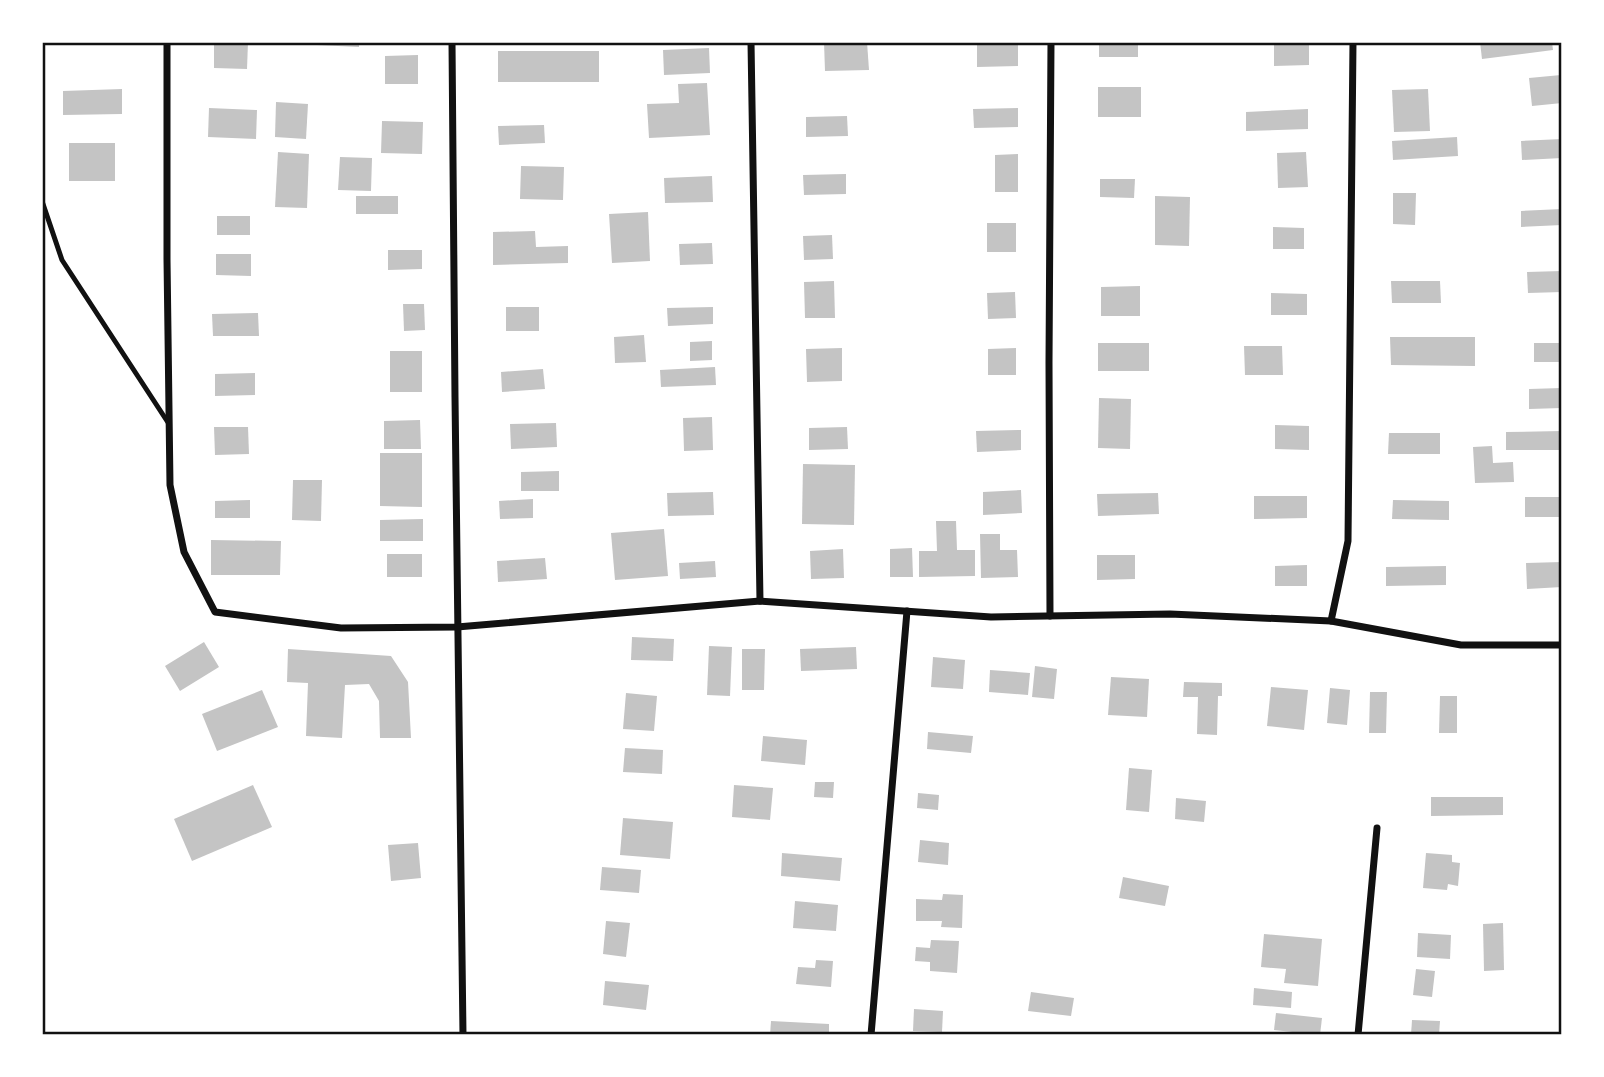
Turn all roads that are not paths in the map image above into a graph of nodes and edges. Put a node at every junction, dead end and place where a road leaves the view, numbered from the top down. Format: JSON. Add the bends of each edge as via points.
{"nodes":[{"id":1,"x":167,"y":42,"type":"edge"},
{"id":2,"x":452,"y":42,"type":"edge"},
{"id":3,"x":751,"y":42,"type":"edge"},
{"id":4,"x":1051,"y":42,"type":"edge"},
{"id":5,"x":1353,"y":42,"type":"edge"},
{"id":6,"x":42,"y":201,"type":"edge"},
{"id":7,"x":169,"y":424,"type":"junction"},
{"id":8,"x":760,"y":601,"type":"junction"},
{"id":9,"x":907,"y":611,"type":"junction"},
{"id":10,"x":1050,"y":616,"type":"junction"},
{"id":11,"x":1331,"y":621,"type":"junction"},
{"id":12,"x":457,"y":627,"type":"junction"},
{"id":13,"x":1562,"y":645,"type":"edge"},
{"id":14,"x":1377,"y":828,"type":"dead end"},
{"id":15,"x":463,"y":1035,"type":"edge"},
{"id":16,"x":871,"y":1035,"type":"edge"},
{"id":17,"x":1359,"y":1035,"type":"edge"}],
"edges":[{"from":1,"to":7,"type":"street"},
{"from":2,"to":12,"type":"street"},
{"from":3,"to":8,"type":"street"},
{"from":4,"to":10,"type":"street"},
{"from":5,"to":11,"type":"street","via":[[1348,541]]},
{"from":6,"to":7,"type":"lane","via":[[62,260]]},
{"from":7,"to":12,"type":"street","via":[[170,485],[184,552],[215,612],[341,628]]},
{"from":8,"to":9,"type":"street"},
{"from":8,"to":12,"type":"street"},
{"from":9,"to":10,"type":"street"},
{"from":9,"to":16,"type":"street"},
{"from":10,"to":11,"type":"street","via":[[1170,614]]},
{"from":11,"to":13,"type":"street","via":[[1461,645]]},
{"from":12,"to":15,"type":"street"},
{"from":14,"to":17,"type":"street"}]}
